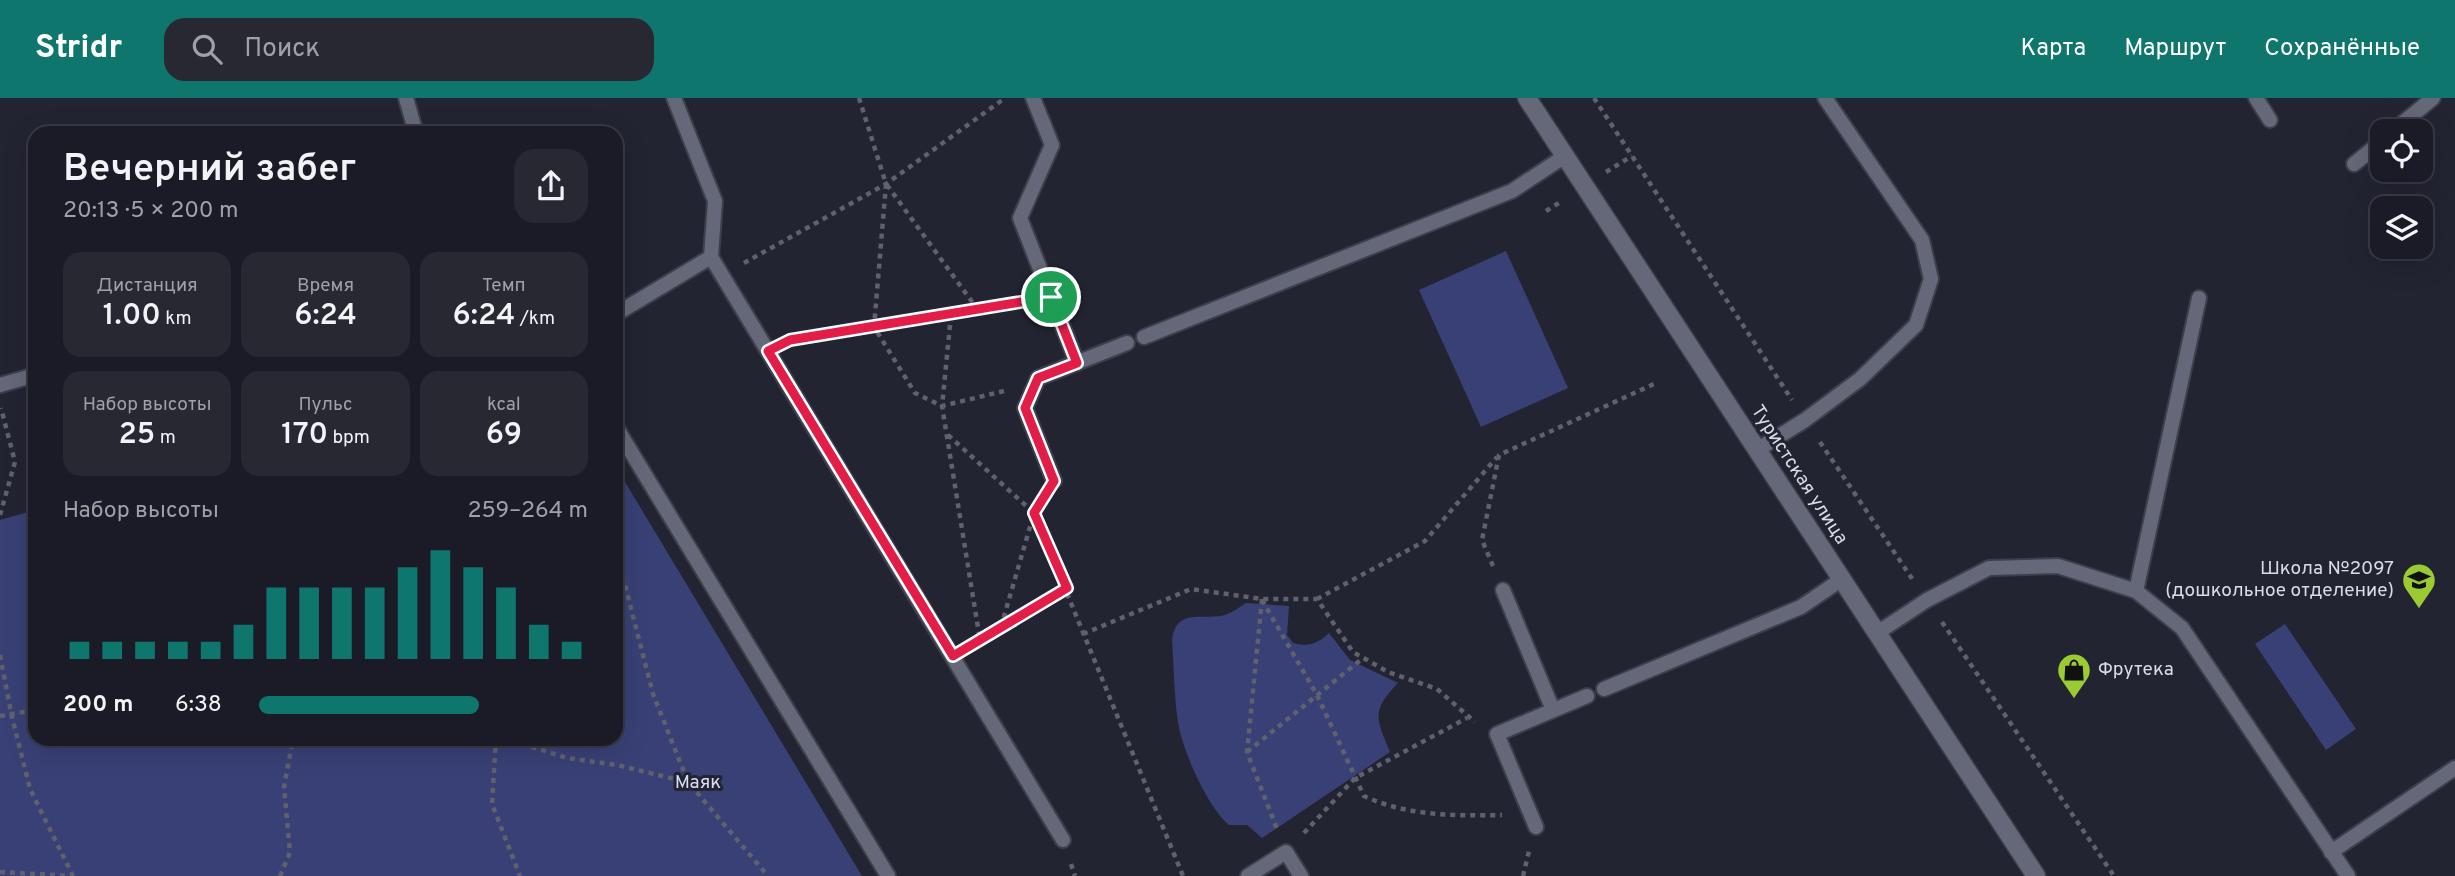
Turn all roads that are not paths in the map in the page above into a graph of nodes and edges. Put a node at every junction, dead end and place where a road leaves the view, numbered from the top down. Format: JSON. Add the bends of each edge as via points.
{"nodes":[{"id":1,"x":406,"y":98,"type":"edge"},
{"id":2,"x":674,"y":98,"type":"edge"},
{"id":3,"x":1033,"y":98,"type":"edge"},
{"id":4,"x":1527,"y":98,"type":"edge"},
{"id":5,"x":1825,"y":98,"type":"edge"},
{"id":6,"x":2256,"y":98,"type":"edge"},
{"id":7,"x":2433,"y":98,"type":"edge"},
{"id":8,"x":2408,"y":119,"type":"edge"},
{"id":9,"x":2270,"y":120,"type":"dead end"},
{"id":10,"x":414,"y":126,"type":"edge"},
{"id":11,"x":2370,"y":151,"type":"edge"},
{"id":12,"x":1565,"y":156,"type":"junction"},
{"id":13,"x":2354,"y":164,"type":"dead end"},
{"id":14,"x":711,"y":257,"type":"junction"},
{"id":15,"x":2199,"y":298,"type":"dead end"},
{"id":16,"x":623,"y":310,"type":"edge"},
{"id":17,"x":1144,"y":337,"type":"dead end"},
{"id":18,"x":1127,"y":343,"type":"dead end"},
{"id":19,"x":1077,"y":363,"type":"junction"},
{"id":20,"x":28,"y":376,"type":"edge"},
{"id":21,"x":0,"y":385,"type":"edge"},
{"id":22,"x":623,"y":439,"type":"edge"},
{"id":23,"x":1757,"y":450,"type":"junction"},
{"id":24,"x":1054,"y":481,"type":"road end"},
{"id":25,"x":1842,"y":579,"type":"junction"},
{"id":26,"x":1503,"y":590,"type":"road end"},
{"id":27,"x":2136,"y":591,"type":"junction"},
{"id":28,"x":1877,"y":633,"type":"junction"},
{"id":29,"x":1604,"y":689,"type":"dead end"},
{"id":30,"x":1587,"y":696,"type":"dead end"},
{"id":31,"x":1553,"y":710,"type":"junction"},
{"id":32,"x":2455,"y":768,"type":"edge"},
{"id":33,"x":1534,"y":821,"type":"road end"},
{"id":34,"x":1063,"y":840,"type":"dead end"},
{"id":35,"x":2332,"y":852,"type":"junction"},
{"id":36,"x":888,"y":876,"type":"edge"},
{"id":37,"x":1248,"y":876,"type":"edge"},
{"id":38,"x":1301,"y":876,"type":"edge"},
{"id":39,"x":2036,"y":876,"type":"edge"},
{"id":40,"x":2348,"y":876,"type":"edge"}],
"edges":[{"from":1,"to":10,"type":"lane"},
{"from":2,"to":14,"type":"lane","via":[[715,201]]},
{"from":3,"to":19,"type":"lane","via":[[1052,145],[1020,218]]},
{"from":4,"to":12,"type":"main road","name":"Туристская улица"},
{"from":5,"to":23,"type":"lane","via":[[1922,240],[1931,279],[1916,325],[1860,379]]},
{"from":6,"to":9,"type":"lane"},
{"from":7,"to":8,"type":"lane"},
{"from":11,"to":13,"type":"lane"},
{"from":12,"to":17,"type":"lane","via":[[1512,191]]},
{"from":12,"to":23,"type":"main road","name":"Туристская улица"},
{"from":14,"to":16,"type":"lane"},
{"from":14,"to":34,"type":"lane"},
{"from":15,"to":27,"type":"lane"},
{"from":18,"to":19,"type":"lane"},
{"from":19,"to":24,"type":"lane","via":[[1038,378],[1025,408]]},
{"from":20,"to":21,"type":"lane"},
{"from":22,"to":36,"type":"lane"},
{"from":23,"to":25,"type":"main road","name":"Туристская улица"},
{"from":25,"to":28,"type":"main road","name":"Туристская улица"},
{"from":25,"to":29,"type":"lane","via":[[1801,607]]},
{"from":26,"to":31,"type":"lane"},
{"from":27,"to":28,"type":"lane","via":[[2058,566],[1989,568]]},
{"from":27,"to":35,"type":"lane","via":[[2182,628]]},
{"from":28,"to":39,"type":"main road","name":"Туристская улица"},
{"from":30,"to":31,"type":"lane"},
{"from":31,"to":33,"type":"lane","via":[[1497,734]]},
{"from":32,"to":35,"type":"lane"},
{"from":35,"to":40,"type":"lane"},
{"from":37,"to":38,"type":"lane","via":[[1286,852]]}]}
